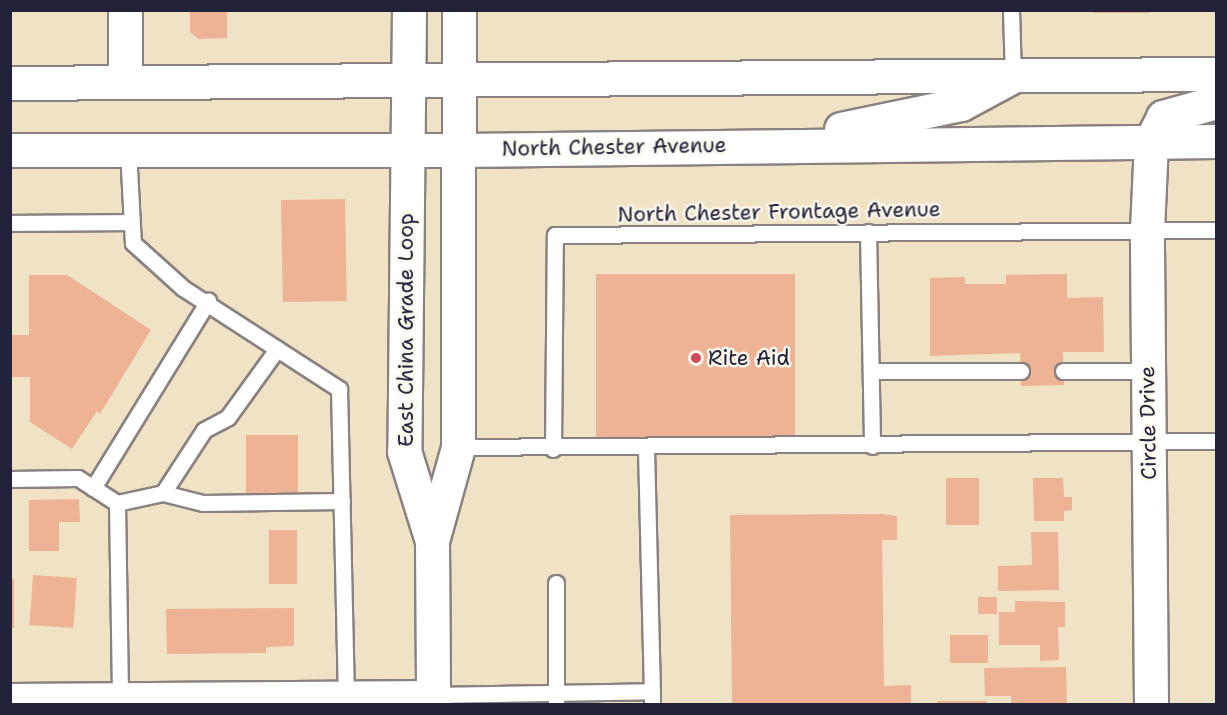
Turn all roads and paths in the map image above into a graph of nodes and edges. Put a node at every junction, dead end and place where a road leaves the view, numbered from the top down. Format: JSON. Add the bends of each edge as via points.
{"nodes":[{"id":1,"x":125,"y":10,"type":"edge"},
{"id":2,"x":409,"y":10,"type":"edge"},
{"id":3,"x":459,"y":10,"type":"edge"},
{"id":4,"x":1011,"y":10,"type":"edge"},
{"id":5,"x":1216,"y":74,"type":"edge"},
{"id":6,"x":1013,"y":75,"type":"junction"},
{"id":7,"x":406,"y":79,"type":"junction"},
{"id":8,"x":459,"y":80,"type":"junction"},
{"id":9,"x":125,"y":82,"type":"junction"},
{"id":10,"x":10,"y":83,"type":"edge"},
{"id":11,"x":1216,"y":102,"type":"edge"},
{"id":12,"x":1151,"y":141,"type":"junction"},
{"id":13,"x":1216,"y":141,"type":"edge"},
{"id":14,"x":769,"y":144,"type":"junction"},
{"id":15,"x":128,"y":149,"type":"junction"},
{"id":16,"x":10,"y":150,"type":"edge"},
{"id":17,"x":406,"y":150,"type":"junction"},
{"id":18,"x":459,"y":150,"type":"junction"},
{"id":19,"x":131,"y":222,"type":"junction"},
{"id":20,"x":10,"y":223,"type":"edge"},
{"id":21,"x":1147,"y":230,"type":"junction"},
{"id":22,"x":1216,"y":230,"type":"edge"},
{"id":23,"x":868,"y":232,"type":"junction"},
{"id":24,"x":208,"y":301,"type":"junction"},
{"id":25,"x":277,"y":349,"type":"junction"},
{"id":26,"x":1148,"y":370,"type":"junction"},
{"id":27,"x":871,"y":371,"type":"junction"},
{"id":28,"x":1021,"y":371,"type":"dead end"},
{"id":29,"x":1063,"y":371,"type":"dead end"},
{"id":30,"x":1149,"y":441,"type":"junction"},
{"id":31,"x":1216,"y":441,"type":"edge"},
{"id":32,"x":872,"y":446,"type":"junction"},
{"id":33,"x":458,"y":447,"type":"junction"},
{"id":34,"x":646,"y":448,"type":"junction"},
{"id":35,"x":553,"y":449,"type":"junction"},
{"id":36,"x":10,"y":479,"type":"edge"},
{"id":37,"x":93,"y":488,"type":"junction"},
{"id":38,"x":163,"y":493,"type":"junction"},
{"id":39,"x":342,"y":501,"type":"junction"},
{"id":40,"x":117,"y":503,"type":"junction"},
{"id":41,"x":432,"y":541,"type":"junction"},
{"id":42,"x":556,"y":583,"type":"dead end"},
{"id":43,"x":10,"y":698,"type":"edge"},
{"id":44,"x":556,"y":698,"type":"edge"},
{"id":45,"x":652,"y":698,"type":"edge"},
{"id":46,"x":346,"y":700,"type":"edge"},
{"id":47,"x":433,"y":700,"type":"edge"},
{"id":48,"x":120,"y":701,"type":"edge"},
{"id":49,"x":1151,"y":705,"type":"edge"}],
"edges":[{"from":1,"to":9,"type":"main road"},
{"from":2,"to":7,"type":"main road","name":"East China Grade Loop"},
{"from":3,"to":8,"type":"main road","name":"East China Grade Loop"},
{"from":4,"to":6,"type":"lane"},
{"from":5,"to":6,"type":"main road"},
{"from":6,"to":8,"type":"main road"},
{"from":6,"to":14,"type":"main road","via":[[961,104]]},
{"from":7,"to":8,"type":"main road"},
{"from":7,"to":9,"type":"main road"},
{"from":7,"to":17,"type":"main road","name":"East China Grade Loop"},
{"from":8,"to":18,"type":"main road","name":"East China Grade Loop"},
{"from":9,"to":10,"type":"main road"},
{"from":11,"to":12,"type":"main road","via":[[1163,117]]},
{"from":12,"to":13,"type":"main road","name":"North Chester Avenue"},
{"from":12,"to":14,"type":"main road","name":"North Chester Avenue"},
{"from":12,"to":21,"type":"main road","name":"Circle Drive"},
{"from":14,"to":18,"type":"main road","name":"North Chester Avenue"},
{"from":15,"to":16,"type":"main road","name":"North Chester Avenue"},
{"from":15,"to":17,"type":"main road","name":"North Chester Avenue"},
{"from":15,"to":19,"type":"lane"},
{"from":17,"to":18,"type":"main road","name":"North Chester Avenue"},
{"from":17,"to":41,"type":"main road","name":"East China Grade Loop","via":[[404,451]]},
{"from":18,"to":33,"type":"main road","name":"East China Grade Loop"},
{"from":19,"to":20,"type":"lane"},
{"from":19,"to":24,"type":"lane","via":[[133,243],[183,288]]},
{"from":21,"to":22,"type":"lane","name":"North Chester Frontage Avenue"},
{"from":21,"to":23,"type":"lane","name":"North Chester Frontage Avenue"},
{"from":21,"to":26,"type":"main road","name":"Circle Drive"},
{"from":23,"to":27,"type":"lane"},
{"from":23,"to":35,"type":"lane","name":"North Chester Frontage Avenue","via":[[555,235]]},
{"from":24,"to":25,"type":"lane"},
{"from":24,"to":37,"type":"lane"},
{"from":25,"to":38,"type":"lane","via":[[228,417],[204,430]]},
{"from":25,"to":39,"type":"lane","via":[[339,389]]},
{"from":26,"to":29,"type":"lane"},
{"from":26,"to":30,"type":"main road","name":"Circle Drive"},
{"from":27,"to":28,"type":"lane"},
{"from":27,"to":32,"type":"lane"},
{"from":30,"to":31,"type":"lane"},
{"from":30,"to":32,"type":"lane"},
{"from":30,"to":49,"type":"main road","name":"Circle Drive"},
{"from":32,"to":34,"type":"lane"},
{"from":33,"to":35,"type":"lane"},
{"from":33,"to":41,"type":"main road","name":"East China Grade Loop"},
{"from":34,"to":35,"type":"lane"},
{"from":34,"to":45,"type":"lane"},
{"from":36,"to":37,"type":"lane","via":[[78,478]]},
{"from":37,"to":40,"type":"lane"},
{"from":38,"to":39,"type":"lane","via":[[203,503]]},
{"from":38,"to":40,"type":"lane"},
{"from":39,"to":46,"type":"lane"},
{"from":40,"to":48,"type":"lane"},
{"from":41,"to":47,"type":"main road","name":"East China Grade Loop"},
{"from":42,"to":44,"type":"lane"},
{"from":43,"to":48,"type":"street"},
{"from":44,"to":45,"type":"lane"},
{"from":44,"to":47,"type":"lane"},
{"from":46,"to":47,"type":"street"},
{"from":46,"to":48,"type":"street"}]}
